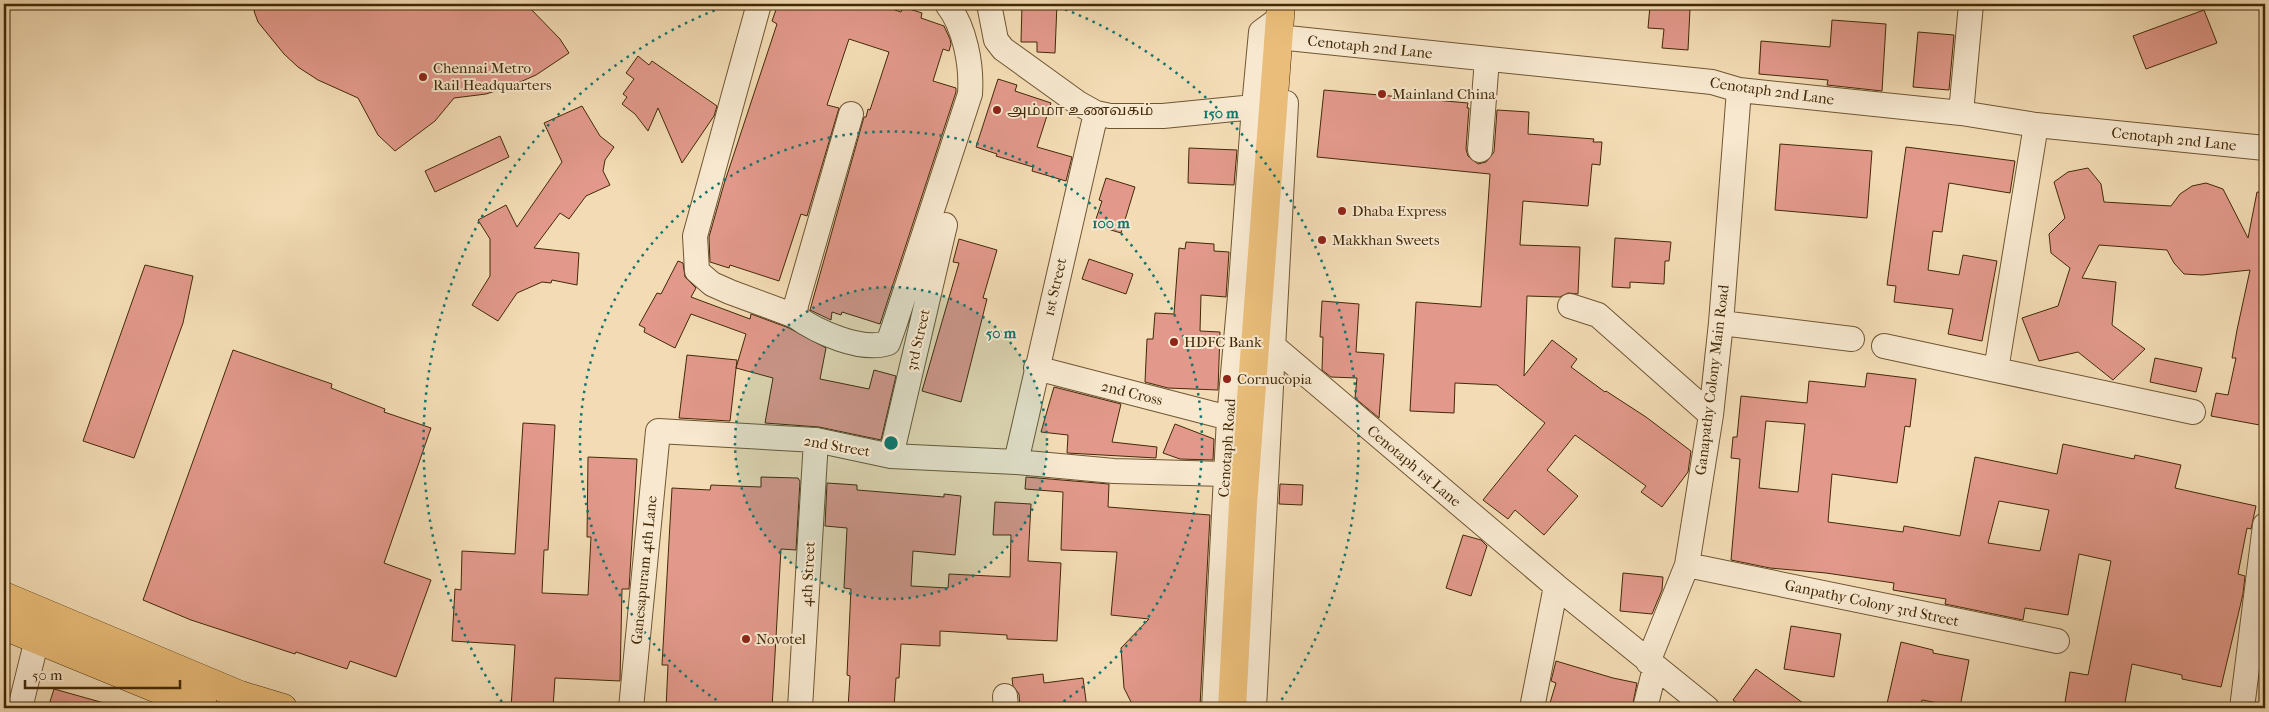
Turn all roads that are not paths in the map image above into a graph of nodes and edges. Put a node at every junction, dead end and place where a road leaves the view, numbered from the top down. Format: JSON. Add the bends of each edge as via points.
{"nodes":[{"id":1,"x":759,"y":4,"type":"edge"},
{"id":2,"x":979,"y":4,"type":"edge"},
{"id":3,"x":989,"y":4,"type":"edge"},
{"id":4,"x":1971,"y":4,"type":"edge"},
{"id":5,"x":951,"y":9,"type":"edge"},
{"id":6,"x":1280,"y":20,"type":"edge"},
{"id":7,"x":996,"y":40,"type":"junction"},
{"id":8,"x":968,"y":58,"type":"junction"},
{"id":9,"x":1487,"y":59,"type":"junction"},
{"id":10,"x":1275,"y":81,"type":"junction"},
{"id":11,"x":1739,"y":90,"type":"junction"},
{"id":12,"x":1254,"y":107,"type":"junction"},
{"id":13,"x":1096,"y":113,"type":"junction"},
{"id":14,"x":1961,"y":113,"type":"junction"},
{"id":15,"x":851,"y":114,"type":"dead end"},
{"id":16,"x":2036,"y":125,"type":"junction"},
{"id":17,"x":2265,"y":148,"type":"edge"},
{"id":18,"x":1480,"y":150,"type":"dead end"},
{"id":19,"x":945,"y":225,"type":"dead end"},
{"id":20,"x":1570,"y":306,"type":"dead end"},
{"id":21,"x":795,"y":316,"type":"junction"},
{"id":22,"x":1721,"y":323,"type":"junction"},
{"id":23,"x":1852,"y":339,"type":"dead end"},
{"id":24,"x":1273,"y":346,"type":"junction"},
{"id":25,"x":1884,"y":346,"type":"dead end"},
{"id":26,"x":1036,"y":368,"type":"junction"},
{"id":27,"x":1996,"y":370,"type":"junction"},
{"id":28,"x":2193,"y":412,"type":"dead end"},
{"id":29,"x":1711,"y":415,"type":"junction"},
{"id":30,"x":1228,"y":418,"type":"junction"},
{"id":31,"x":658,"y":431,"type":"joint"},
{"id":32,"x":816,"y":440,"type":"junction"},
{"id":33,"x":891,"y":456,"type":"junction"},
{"id":34,"x":1016,"y":462,"type":"junction"},
{"id":35,"x":1225,"y":474,"type":"junction"},
{"id":36,"x":2265,"y":525,"type":"edge"},
{"id":37,"x":1687,"y":565,"type":"junction"},
{"id":38,"x":1556,"y":586,"type":"junction"},
{"id":39,"x":4,"y":596,"type":"edge"},
{"id":40,"x":43,"y":614,"type":"junction"},
{"id":41,"x":4,"y":626,"type":"edge"},
{"id":42,"x":36,"y":640,"type":"junction"},
{"id":43,"x":2058,"y":641,"type":"dead end"},
{"id":44,"x":1651,"y":665,"type":"junction"},
{"id":45,"x":20,"y":708,"type":"edge"},
{"id":46,"x":204,"y":708,"type":"edge"},
{"id":47,"x":283,"y":708,"type":"edge"},
{"id":48,"x":631,"y":708,"type":"edge"},
{"id":49,"x":800,"y":708,"type":"edge"},
{"id":50,"x":1214,"y":708,"type":"edge"},
{"id":51,"x":1232,"y":708,"type":"edge"},
{"id":52,"x":1254,"y":708,"type":"edge"},
{"id":53,"x":1532,"y":708,"type":"edge"},
{"id":54,"x":1646,"y":708,"type":"edge"},
{"id":55,"x":1707,"y":708,"type":"edge"},
{"id":56,"x":2242,"y":708,"type":"edge"}],
"edges":[{"from":1,"to":21,"type":"street","via":[[695,236],[694,251],[697,271],[712,284]]},
{"from":2,"to":5,"type":"street"},
{"from":3,"to":7,"type":"street"},
{"from":4,"to":14,"type":"street"},
{"from":5,"to":8,"type":"street"},
{"from":6,"to":9,"type":"street","name":"Cenotaph 2nd Lane"},
{"from":6,"to":10,"type":"main road"},
{"from":6,"to":12,"type":"street","name":"Cenotaph Road","via":[[1261,32]]},
{"from":7,"to":8,"type":"street"},
{"from":7,"to":13,"type":"street","via":[[1003,49]]},
{"from":8,"to":21,"type":"street","via":[[970,94],[888,343],[877,346],[858,344],[822,332]]},
{"from":9,"to":11,"type":"street","name":"Cenotaph 2nd Lane","via":[[1712,82]]},
{"from":9,"to":18,"type":"street"},
{"from":10,"to":24,"type":"street","via":[[1286,103]]},
{"from":10,"to":51,"type":"main road","via":[[1243,504]]},
{"from":11,"to":14,"type":"street","name":"Cenotaph 2nd Lane"},
{"from":11,"to":22,"type":"street","name":"Ganapathy Colony Main Road"},
{"from":12,"to":13,"type":"street","via":[[1163,116]]},
{"from":12,"to":30,"type":"street","name":"Cenotaph Road"},
{"from":13,"to":26,"type":"street","name":"1st Street"},
{"from":14,"to":16,"type":"street","name":"Cenotaph 2nd Lane"},
{"from":15,"to":21,"type":"street"},
{"from":16,"to":17,"type":"street","name":"Cenotaph 2nd Lane"},
{"from":16,"to":27,"type":"street"},
{"from":19,"to":33,"type":"street","name":"3rd Street"},
{"from":20,"to":29,"type":"street","via":[[1598,314]]},
{"from":22,"to":23,"type":"street"},
{"from":22,"to":29,"type":"street","name":"Ganapathy Colony Main Road"},
{"from":24,"to":38,"type":"street","name":"Cenotaph 1st Lane"},
{"from":24,"to":52,"type":"street"},
{"from":25,"to":27,"type":"street"},
{"from":26,"to":30,"type":"street","name":"2nd Cross"},
{"from":26,"to":34,"type":"street","name":"1st Street"},
{"from":27,"to":28,"type":"street"},
{"from":29,"to":37,"type":"street","name":"Ganapathy Colony Main Road"},
{"from":30,"to":35,"type":"street","name":"Cenotaph Road"},
{"from":31,"to":32,"type":"street","name":"2nd Street"},
{"from":31,"to":48,"type":"street","name":"Ganesapuram 4th Lane"},
{"from":32,"to":33,"type":"street","name":"2nd Street"},
{"from":32,"to":49,"type":"street","name":"4th Street"},
{"from":33,"to":34,"type":"street","name":"2nd Street"},
{"from":34,"to":35,"type":"street","name":"2nd Street","via":[[1114,471]]},
{"from":35,"to":50,"type":"street","name":"Cenotaph Road"},
{"from":36,"to":56,"type":"street"},
{"from":37,"to":43,"type":"street","name":"Ganpathy Colony 3rd Street"},
{"from":37,"to":44,"type":"street","name":"Ganapathy Colony Main Road"},
{"from":38,"to":44,"type":"street","name":"Cenotaph 1st Lane"},
{"from":38,"to":53,"type":"street"},
{"from":39,"to":40,"type":"main road"},
{"from":40,"to":42,"type":"street"},
{"from":40,"to":47,"type":"main road","via":[[240,695]]},
{"from":41,"to":42,"type":"main road"},
{"from":42,"to":45,"type":"street"},
{"from":42,"to":46,"type":"main road"},
{"from":44,"to":54,"type":"street","name":"Ganapathy Colony Main Road"},
{"from":44,"to":55,"type":"street","name":"Cenotaph 1st Lane"}]}
